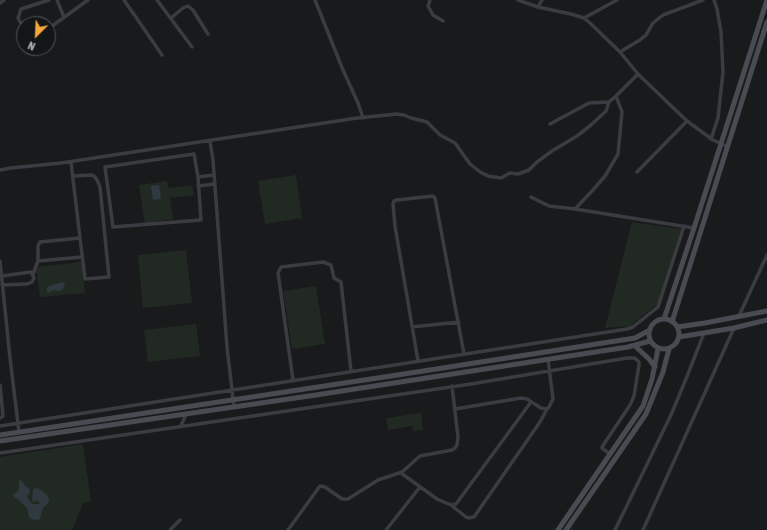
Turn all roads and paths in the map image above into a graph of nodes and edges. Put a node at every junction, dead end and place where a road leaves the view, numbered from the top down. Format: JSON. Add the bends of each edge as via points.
{"nodes":[{"id":1,"x":4,"y":0,"type":"edge"},
{"id":2,"x":49,"y":0,"type":"edge"},
{"id":3,"x":57,"y":0,"type":"edge"},
{"id":4,"x":88,"y":0,"type":"edge"},
{"id":5,"x":124,"y":0,"type":"edge"},
{"id":6,"x":157,"y":0,"type":"edge"},
{"id":7,"x":315,"y":0,"type":"edge"},
{"id":8,"x":430,"y":0,"type":"edge"},
{"id":9,"x":518,"y":0,"type":"edge"},
{"id":10,"x":542,"y":0,"type":"edge"},
{"id":11,"x":617,"y":0,"type":"edge"},
{"id":12,"x":703,"y":0,"type":"edge"},
{"id":13,"x":714,"y":0,"type":"edge"},
{"id":14,"x":767,"y":0,"type":"edge"},
{"id":15,"x":694,"y":2,"type":"edge"},
{"id":16,"x":0,"y":3,"type":"edge"},
{"id":17,"x":538,"y":7,"type":"junction"},
{"id":18,"x":18,"y":16,"type":"edge"},
{"id":19,"x":64,"y":17,"type":"junction"},
{"id":20,"x":171,"y":18,"type":"junction"},
{"id":21,"x":584,"y":18,"type":"junction"},
{"id":22,"x":443,"y":21,"type":"dead end"},
{"id":23,"x":767,"y":22,"type":"edge"},
{"id":24,"x":56,"y":23,"type":"edge"},
{"id":25,"x":208,"y":34,"type":"dead end"},
{"id":26,"x":192,"y":47,"type":"dead end"},
{"id":27,"x":620,"y":52,"type":"junction"},
{"id":28,"x":162,"y":55,"type":"dead end"},
{"id":29,"x":638,"y":74,"type":"junction"},
{"id":30,"x":616,"y":96,"type":"junction"},
{"id":31,"x":609,"y":102,"type":"junction"},
{"id":32,"x":363,"y":118,"type":"junction"},
{"id":33,"x":687,"y":121,"type":"junction"},
{"id":34,"x":550,"y":124,"type":"dead end"},
{"id":35,"x":712,"y":139,"type":"junction"},
{"id":36,"x":210,"y":140,"type":"junction"},
{"id":37,"x":719,"y":144,"type":"junction"},
{"id":38,"x":728,"y":147,"type":"junction"},
{"id":39,"x":71,"y":162,"type":"junction"},
{"id":40,"x":0,"y":170,"type":"edge"},
{"id":41,"x":637,"y":172,"type":"dead end"},
{"id":42,"x":214,"y":175,"type":"junction"},
{"id":43,"x":73,"y":176,"type":"junction"},
{"id":44,"x":198,"y":177,"type":"junction"},
{"id":45,"x":215,"y":184,"type":"junction"},
{"id":46,"x":198,"y":186,"type":"junction"},
{"id":47,"x":531,"y":197,"type":"dead end"},
{"id":48,"x":575,"y":209,"type":"junction"},
{"id":49,"x":685,"y":226,"type":"junction"},
{"id":50,"x":693,"y":228,"type":"junction"},
{"id":51,"x":80,"y":238,"type":"junction"},
{"id":52,"x":767,"y":255,"type":"edge"},
{"id":53,"x":82,"y":257,"type":"junction"},
{"id":54,"x":0,"y":260,"type":"edge"},
{"id":55,"x":38,"y":261,"type":"junction"},
{"id":56,"x":33,"y":274,"type":"junction"},
{"id":57,"x":2,"y":276,"type":"junction"},
{"id":58,"x":2,"y":284,"type":"junction"},
{"id":59,"x":0,"y":308,"type":"edge"},
{"id":60,"x":5,"y":308,"type":"junction"},
{"id":61,"x":767,"y":311,"type":"edge"},
{"id":62,"x":739,"y":316,"type":"junction"},
{"id":63,"x":664,"y":319,"type":"junction"},
{"id":64,"x":767,"y":320,"type":"edge"},
{"id":65,"x":459,"y":322,"type":"junction"},
{"id":66,"x":672,"y":322,"type":"junction"},
{"id":67,"x":412,"y":327,"type":"junction"},
{"id":68,"x":677,"y":327,"type":"junction"},
{"id":69,"x":734,"y":328,"type":"junction"},
{"id":70,"x":650,"y":330,"type":"junction"},
{"id":71,"x":704,"y":333,"type":"junction"},
{"id":72,"x":679,"y":337,"type":"junction"},
{"id":73,"x":650,"y":341,"type":"junction"},
{"id":74,"x":635,"y":346,"type":"junction"},
{"id":75,"x":658,"y":348,"type":"junction"},
{"id":76,"x":669,"y":349,"type":"junction"},
{"id":77,"x":464,"y":354,"type":"junction"},
{"id":78,"x":418,"y":361,"type":"junction"},
{"id":79,"x":549,"y":366,"type":"junction"},
{"id":80,"x":655,"y":367,"type":"junction"},
{"id":81,"x":351,"y":371,"type":"junction"},
{"id":82,"x":293,"y":380,"type":"junction"},
{"id":83,"x":0,"y":385,"type":"edge"},
{"id":84,"x":452,"y":386,"type":"junction"},
{"id":85,"x":231,"y":389,"type":"junction"},
{"id":86,"x":233,"y":400,"type":"junction"},
{"id":87,"x":531,"y":402,"type":"junction"},
{"id":88,"x":234,"y":407,"type":"junction"},
{"id":89,"x":546,"y":408,"type":"junction"},
{"id":90,"x":455,"y":409,"type":"junction"},
{"id":91,"x":186,"y":414,"type":"junction"},
{"id":92,"x":0,"y":418,"type":"edge"},
{"id":93,"x":17,"y":423,"type":"junction"},
{"id":94,"x":182,"y":424,"type":"junction"},
{"id":95,"x":0,"y":426,"type":"edge"},
{"id":96,"x":19,"y":432,"type":"junction"},
{"id":97,"x":0,"y":435,"type":"edge"},
{"id":98,"x":0,"y":441,"type":"edge"},
{"id":99,"x":0,"y":453,"type":"edge"},
{"id":100,"x":608,"y":453,"type":"junction"},
{"id":101,"x":401,"y":473,"type":"junction"},
{"id":102,"x":420,"y":487,"type":"junction"},
{"id":103,"x":451,"y":505,"type":"junction"},
{"id":104,"x":180,"y":520,"type":"dead end"},
{"id":105,"x":170,"y":530,"type":"edge"},
{"id":106,"x":288,"y":530,"type":"edge"},
{"id":107,"x":386,"y":530,"type":"edge"},
{"id":108,"x":558,"y":530,"type":"edge"},
{"id":109,"x":566,"y":530,"type":"edge"},
{"id":110,"x":615,"y":530,"type":"edge"},
{"id":111,"x":642,"y":530,"type":"edge"}],
"edges":[{"from":1,"to":16,"type":"street"},
{"from":2,"to":18,"type":"street","via":[[22,9]]},
{"from":3,"to":19,"type":"street"},
{"from":4,"to":19,"type":"street"},
{"from":5,"to":28,"type":"street"},
{"from":6,"to":20,"type":"street"},
{"from":7,"to":32,"type":"street"},
{"from":8,"to":22,"type":"street","via":[[428,6],[432,15]]},
{"from":9,"to":17,"type":"street"},
{"from":10,"to":17,"type":"street"},
{"from":11,"to":21,"type":"street"},
{"from":12,"to":15,"type":"street"},
{"from":13,"to":35,"type":"street","via":[[721,32],[723,72],[718,118]]},
{"from":14,"to":37,"type":"street"},
{"from":15,"to":27,"type":"street","via":[[660,18],[640,40]]},
{"from":17,"to":21,"type":"street"},
{"from":19,"to":24,"type":"street"},
{"from":20,"to":25,"type":"street","via":[[188,6]]},
{"from":20,"to":26,"type":"street"},
{"from":21,"to":27,"type":"street"},
{"from":23,"to":38,"type":"street"},
{"from":27,"to":29,"type":"street"},
{"from":29,"to":30,"type":"street"},
{"from":29,"to":33,"type":"street"},
{"from":30,"to":31,"type":"street"},
{"from":30,"to":48,"type":"street","via":[[622,112],[618,154],[605,176]]},
{"from":31,"to":32,"type":"street","via":[[606,111],[591,125],[542,158],[529,170],[518,174],[510,173],[501,178],[485,175],[470,164],[455,143],[440,135],[424,121],[397,114]]},
{"from":31,"to":34,"type":"street","via":[[590,102]]},
{"from":32,"to":36,"type":"street"},
{"from":33,"to":35,"type":"street"},
{"from":33,"to":41,"type":"street"},
{"from":35,"to":37,"type":"street"},
{"from":36,"to":39,"type":"street"},
{"from":36,"to":42,"type":"street"},
{"from":37,"to":38,"type":"street"},
{"from":37,"to":50,"type":"street"},
{"from":38,"to":66,"type":"street"},
{"from":39,"to":40,"type":"street"},
{"from":39,"to":43,"type":"street"},
{"from":42,"to":44,"type":"street"},
{"from":42,"to":45,"type":"street"},
{"from":43,"to":51,"type":"street"},
{"from":43,"to":53,"type":"street","via":[[92,174],[100,187],[109,277],[85,279]]},
{"from":44,"to":46,"type":"street"},
{"from":44,"to":46,"type":"street","via":[[194,154],[105,167],[113,227],[201,220]]},
{"from":45,"to":46,"type":"street"},
{"from":45,"to":85,"type":"street"},
{"from":47,"to":48,"type":"street","via":[[549,206]]},
{"from":48,"to":49,"type":"street"},
{"from":49,"to":50,"type":"street"},
{"from":49,"to":77,"type":"street","via":[[659,304],[630,328]]},
{"from":50,"to":63,"type":"street"},
{"from":51,"to":53,"type":"street"},
{"from":51,"to":55,"type":"street","via":[[40,242]]},
{"from":52,"to":62,"type":"street"},
{"from":53,"to":55,"type":"street"},
{"from":54,"to":57,"type":"street"},
{"from":55,"to":56,"type":"street"},
{"from":56,"to":57,"type":"street","via":[[28,272]]},
{"from":56,"to":58,"type":"street","via":[[34,281],[31,283]]},
{"from":57,"to":58,"type":"street"},
{"from":58,"to":60,"type":"street"},
{"from":59,"to":60,"type":"street"},
{"from":60,"to":93,"type":"street"},
{"from":61,"to":62,"type":"street"},
{"from":62,"to":68,"type":"street"},
{"from":63,"to":66,"type":"street"},
{"from":63,"to":70,"type":"street","via":[[658,320]]},
{"from":64,"to":69,"type":"street"},
{"from":65,"to":67,"type":"street"},
{"from":65,"to":67,"type":"street","via":[[437,201],[433,196],[397,200],[392,204]]},
{"from":65,"to":77,"type":"street"},
{"from":66,"to":68,"type":"street"},
{"from":67,"to":78,"type":"street"},
{"from":68,"to":72,"type":"street"},
{"from":69,"to":71,"type":"street"},
{"from":69,"to":111,"type":"street"},
{"from":70,"to":73,"type":"street"},
{"from":70,"to":86,"type":"street","via":[[635,338]]},
{"from":71,"to":72,"type":"street"},
{"from":71,"to":110,"type":"street","via":[[671,415]]},
{"from":72,"to":76,"type":"street"},
{"from":73,"to":74,"type":"street"},
{"from":73,"to":75,"type":"street"},
{"from":74,"to":79,"type":"street"},
{"from":74,"to":80,"type":"street"},
{"from":75,"to":76,"type":"street"},
{"from":75,"to":80,"type":"street"},
{"from":76,"to":109,"type":"street","via":[[663,372],[646,414]]},
{"from":77,"to":78,"type":"street"},
{"from":78,"to":81,"type":"street"},
{"from":79,"to":84,"type":"street"},
{"from":79,"to":88,"type":"street"},
{"from":79,"to":89,"type":"street","via":[[553,399]]},
{"from":79,"to":100,"type":"street","via":[[628,358],[637,360],[639,365],[634,396],[603,444],[602,448]]},
{"from":80,"to":100,"type":"street","via":[[642,406]]},
{"from":81,"to":82,"type":"street"},
{"from":81,"to":82,"type":"street","via":[[341,282],[334,278],[331,265],[323,262],[281,267],[278,273]]},
{"from":82,"to":85,"type":"street"},
{"from":83,"to":92,"type":"street","via":[[3,416]]},
{"from":84,"to":90,"type":"street"},
{"from":84,"to":94,"type":"street"},
{"from":85,"to":86,"type":"street"},
{"from":85,"to":93,"type":"street"},
{"from":86,"to":88,"type":"street"},
{"from":86,"to":96,"type":"street"},
{"from":87,"to":89,"type":"street"},
{"from":87,"to":90,"type":"street","via":[[521,398]]},
{"from":87,"to":103,"type":"street","via":[[456,504]]},
{"from":88,"to":91,"type":"street"},
{"from":89,"to":103,"type":"street","via":[[540,422],[474,517],[466,517]]},
{"from":90,"to":101,"type":"street","via":[[457,446],[452,450],[420,456]]},
{"from":91,"to":94,"type":"street"},
{"from":91,"to":98,"type":"street"},
{"from":93,"to":95,"type":"street"},
{"from":93,"to":96,"type":"street"},
{"from":94,"to":99,"type":"street"},
{"from":96,"to":97,"type":"street"},
{"from":100,"to":108,"type":"street"},
{"from":101,"to":102,"type":"street"},
{"from":101,"to":106,"type":"street","via":[[378,480],[345,500],[320,486]]},
{"from":102,"to":103,"type":"street"},
{"from":102,"to":107,"type":"street"},
{"from":104,"to":105,"type":"street"}]}
